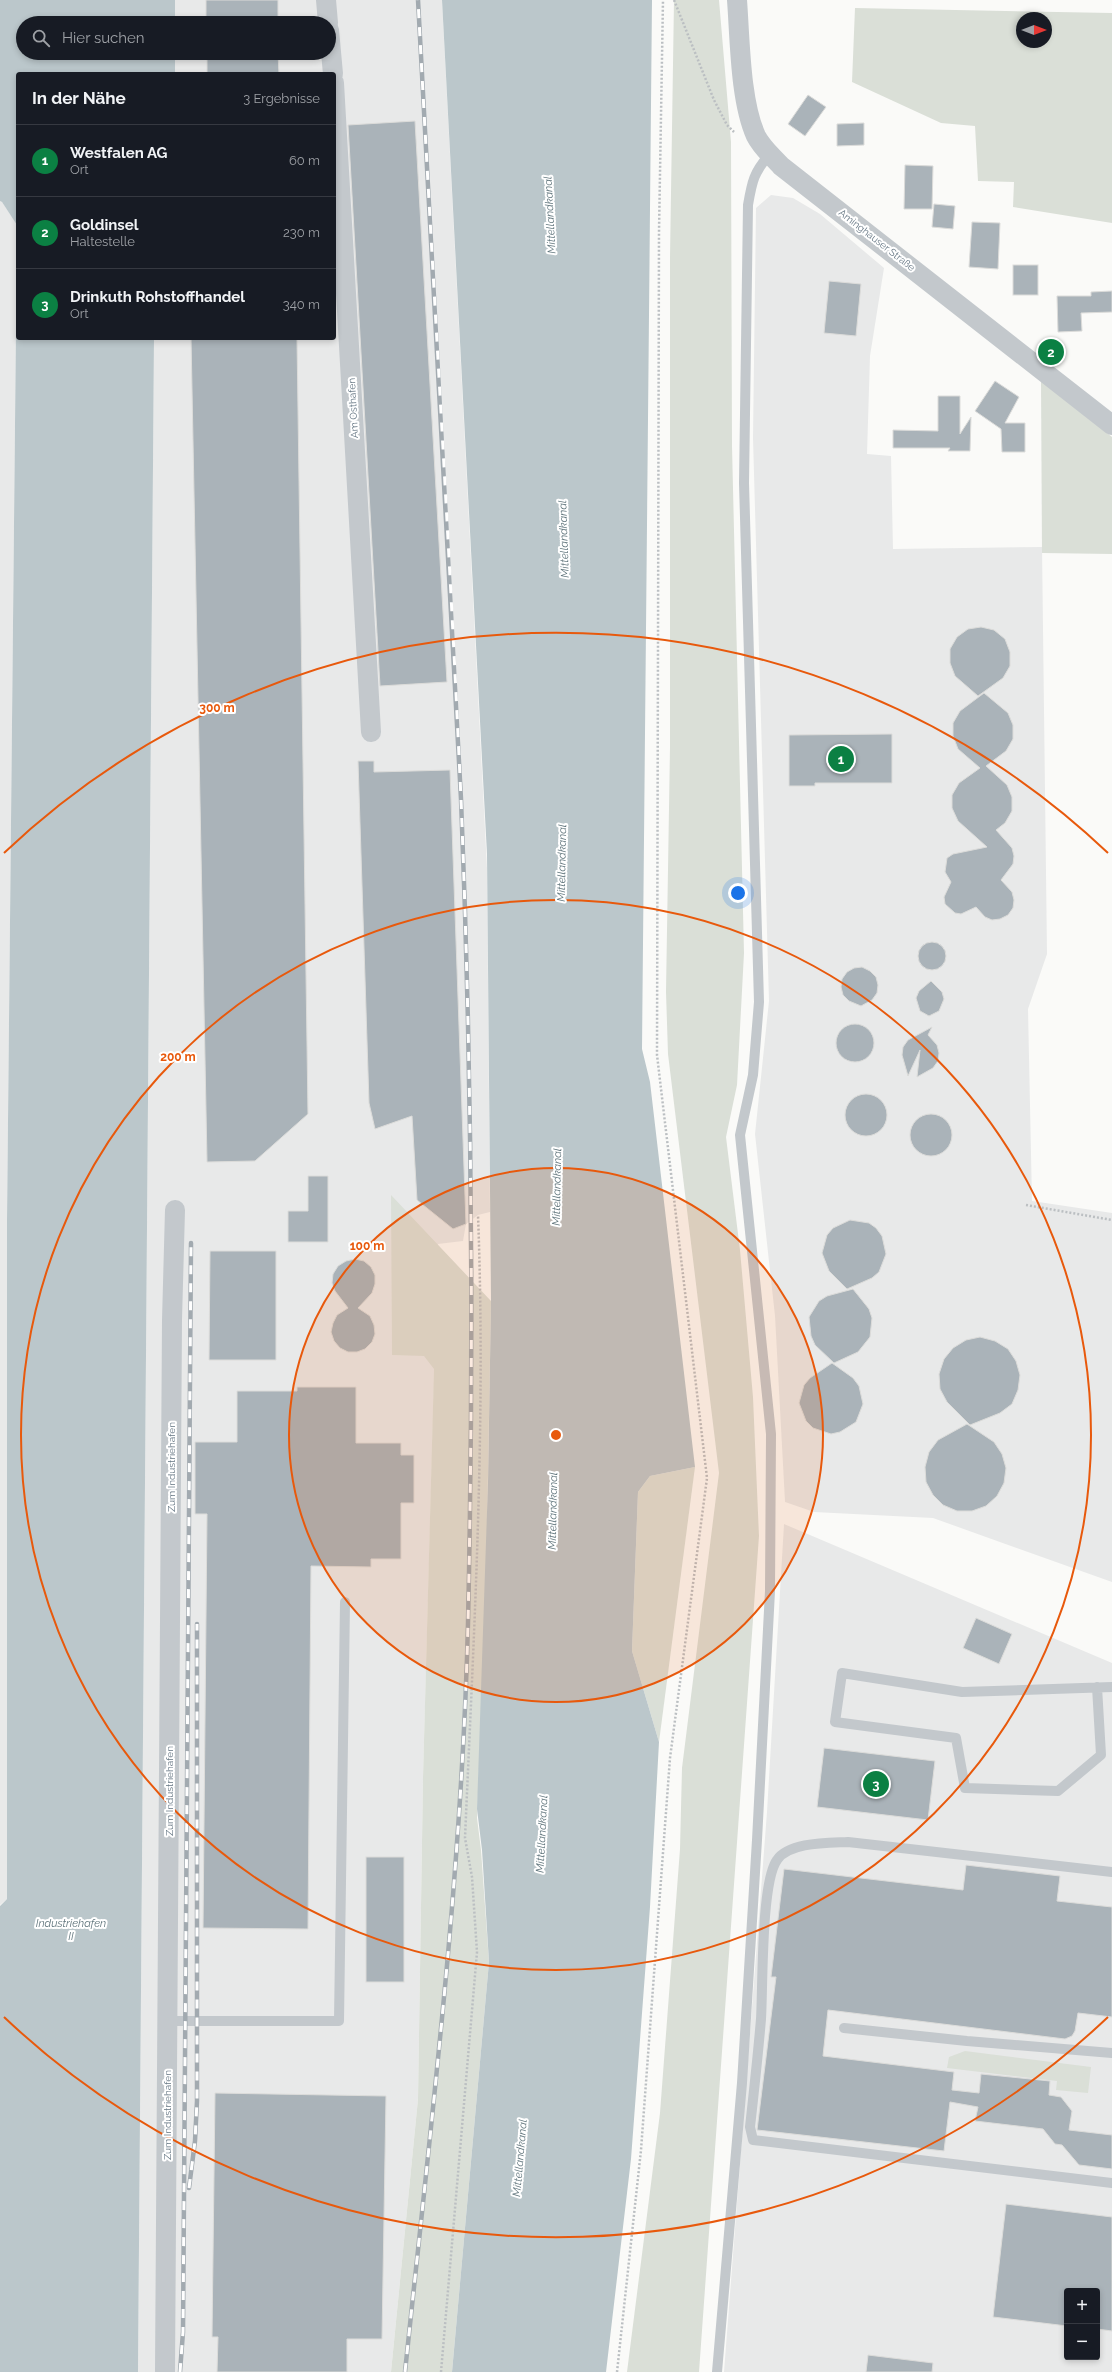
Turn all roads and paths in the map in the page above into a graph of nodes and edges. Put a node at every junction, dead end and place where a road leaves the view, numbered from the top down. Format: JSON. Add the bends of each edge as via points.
{"nodes":[{"id":1,"x":326,"y":0,"type":"edge"},
{"id":2,"x":663,"y":0,"type":"edge"},
{"id":3,"x":674,"y":0,"type":"edge"},
{"id":4,"x":737,"y":0,"type":"edge"},
{"id":5,"x":327,"y":16,"type":"edge"},
{"id":6,"x":332,"y":60,"type":"edge"},
{"id":7,"x":333,"y":72,"type":"edge"},
{"id":8,"x":336,"y":118,"type":"edge"},
{"id":9,"x":757,"y":137,"type":"junction"},
{"id":10,"x":770,"y":154,"type":"junction"},
{"id":11,"x":1112,"y":424,"type":"edge"},
{"id":12,"x":371,"y":732,"type":"dead end"},
{"id":13,"x":1026,"y":1205,"type":"dead end"},
{"id":14,"x":175,"y":1210,"type":"dead end"},
{"id":15,"x":478,"y":1215,"type":"dead end"},
{"id":16,"x":1112,"y":1220,"type":"edge"},
{"id":17,"x":345,"y":1602,"type":"dead end"},
{"id":18,"x":1097,"y":1687,"type":"junction"},
{"id":19,"x":1112,"y":1687,"type":"edge"},
{"id":20,"x":1112,"y":1872,"type":"edge"},
{"id":21,"x":167,"y":2021,"type":"junction"},
{"id":22,"x":844,"y":2028,"type":"dead end"},
{"id":23,"x":1112,"y":2053,"type":"edge"},
{"id":24,"x":1112,"y":2183,"type":"edge"},
{"id":25,"x":165,"y":2372,"type":"edge"},
{"id":26,"x":441,"y":2372,"type":"edge"},
{"id":27,"x":617,"y":2372,"type":"edge"},
{"id":28,"x":717,"y":2372,"type":"edge"}],
"edges":[{"from":1,"to":5,"type":"street"},
{"from":2,"to":27,"type":"path","via":[[659,240],[657,1055],[707,1478],[670,1758],[641,2150]]},
{"from":3,"to":9,"type":"path","via":[[714,100],[727,124],[740,138]]},
{"from":4,"to":9,"type":"street","name":"Aminghauser Straße","via":[[747,102]]},
{"from":6,"to":7,"type":"street"},
{"from":8,"to":12,"type":"street","name":"Am Osthafen"},
{"from":9,"to":10,"type":"street","name":"Aminghauser Straße"},
{"from":10,"to":11,"type":"street","name":"Aminghauser Straße","via":[[781,166]]},
{"from":10,"to":28,"type":"lane","via":[[758,168],[753,179],[748,205],[744,483],[759,1002],[754,1075],[740,1135],[771,1434],[770,1592],[742,2083]]},
{"from":13,"to":16,"type":"path"},
{"from":14,"to":21,"type":"street","name":"Zum Industriehafen"},
{"from":15,"to":26,"type":"path","via":[[478,1554],[465,1838],[472,1877],[477,1952]]},
{"from":17,"to":21,"type":"lane","via":[[339,2020]]},
{"from":18,"to":18,"type":"lane","via":[[962,1692],[842,1673],[835,1722],[956,1738],[965,1788],[1058,1791],[1101,1755]]},
{"from":18,"to":19,"type":"lane"},
{"from":20,"to":24,"type":"lane","via":[[848,1842],[788,1849],[776,1860],[766,1894],[761,2019],[750,2127],[753,2140]]},
{"from":21,"to":25,"type":"street","name":"Zum Industriehafen"},
{"from":22,"to":23,"type":"lane"}]}
